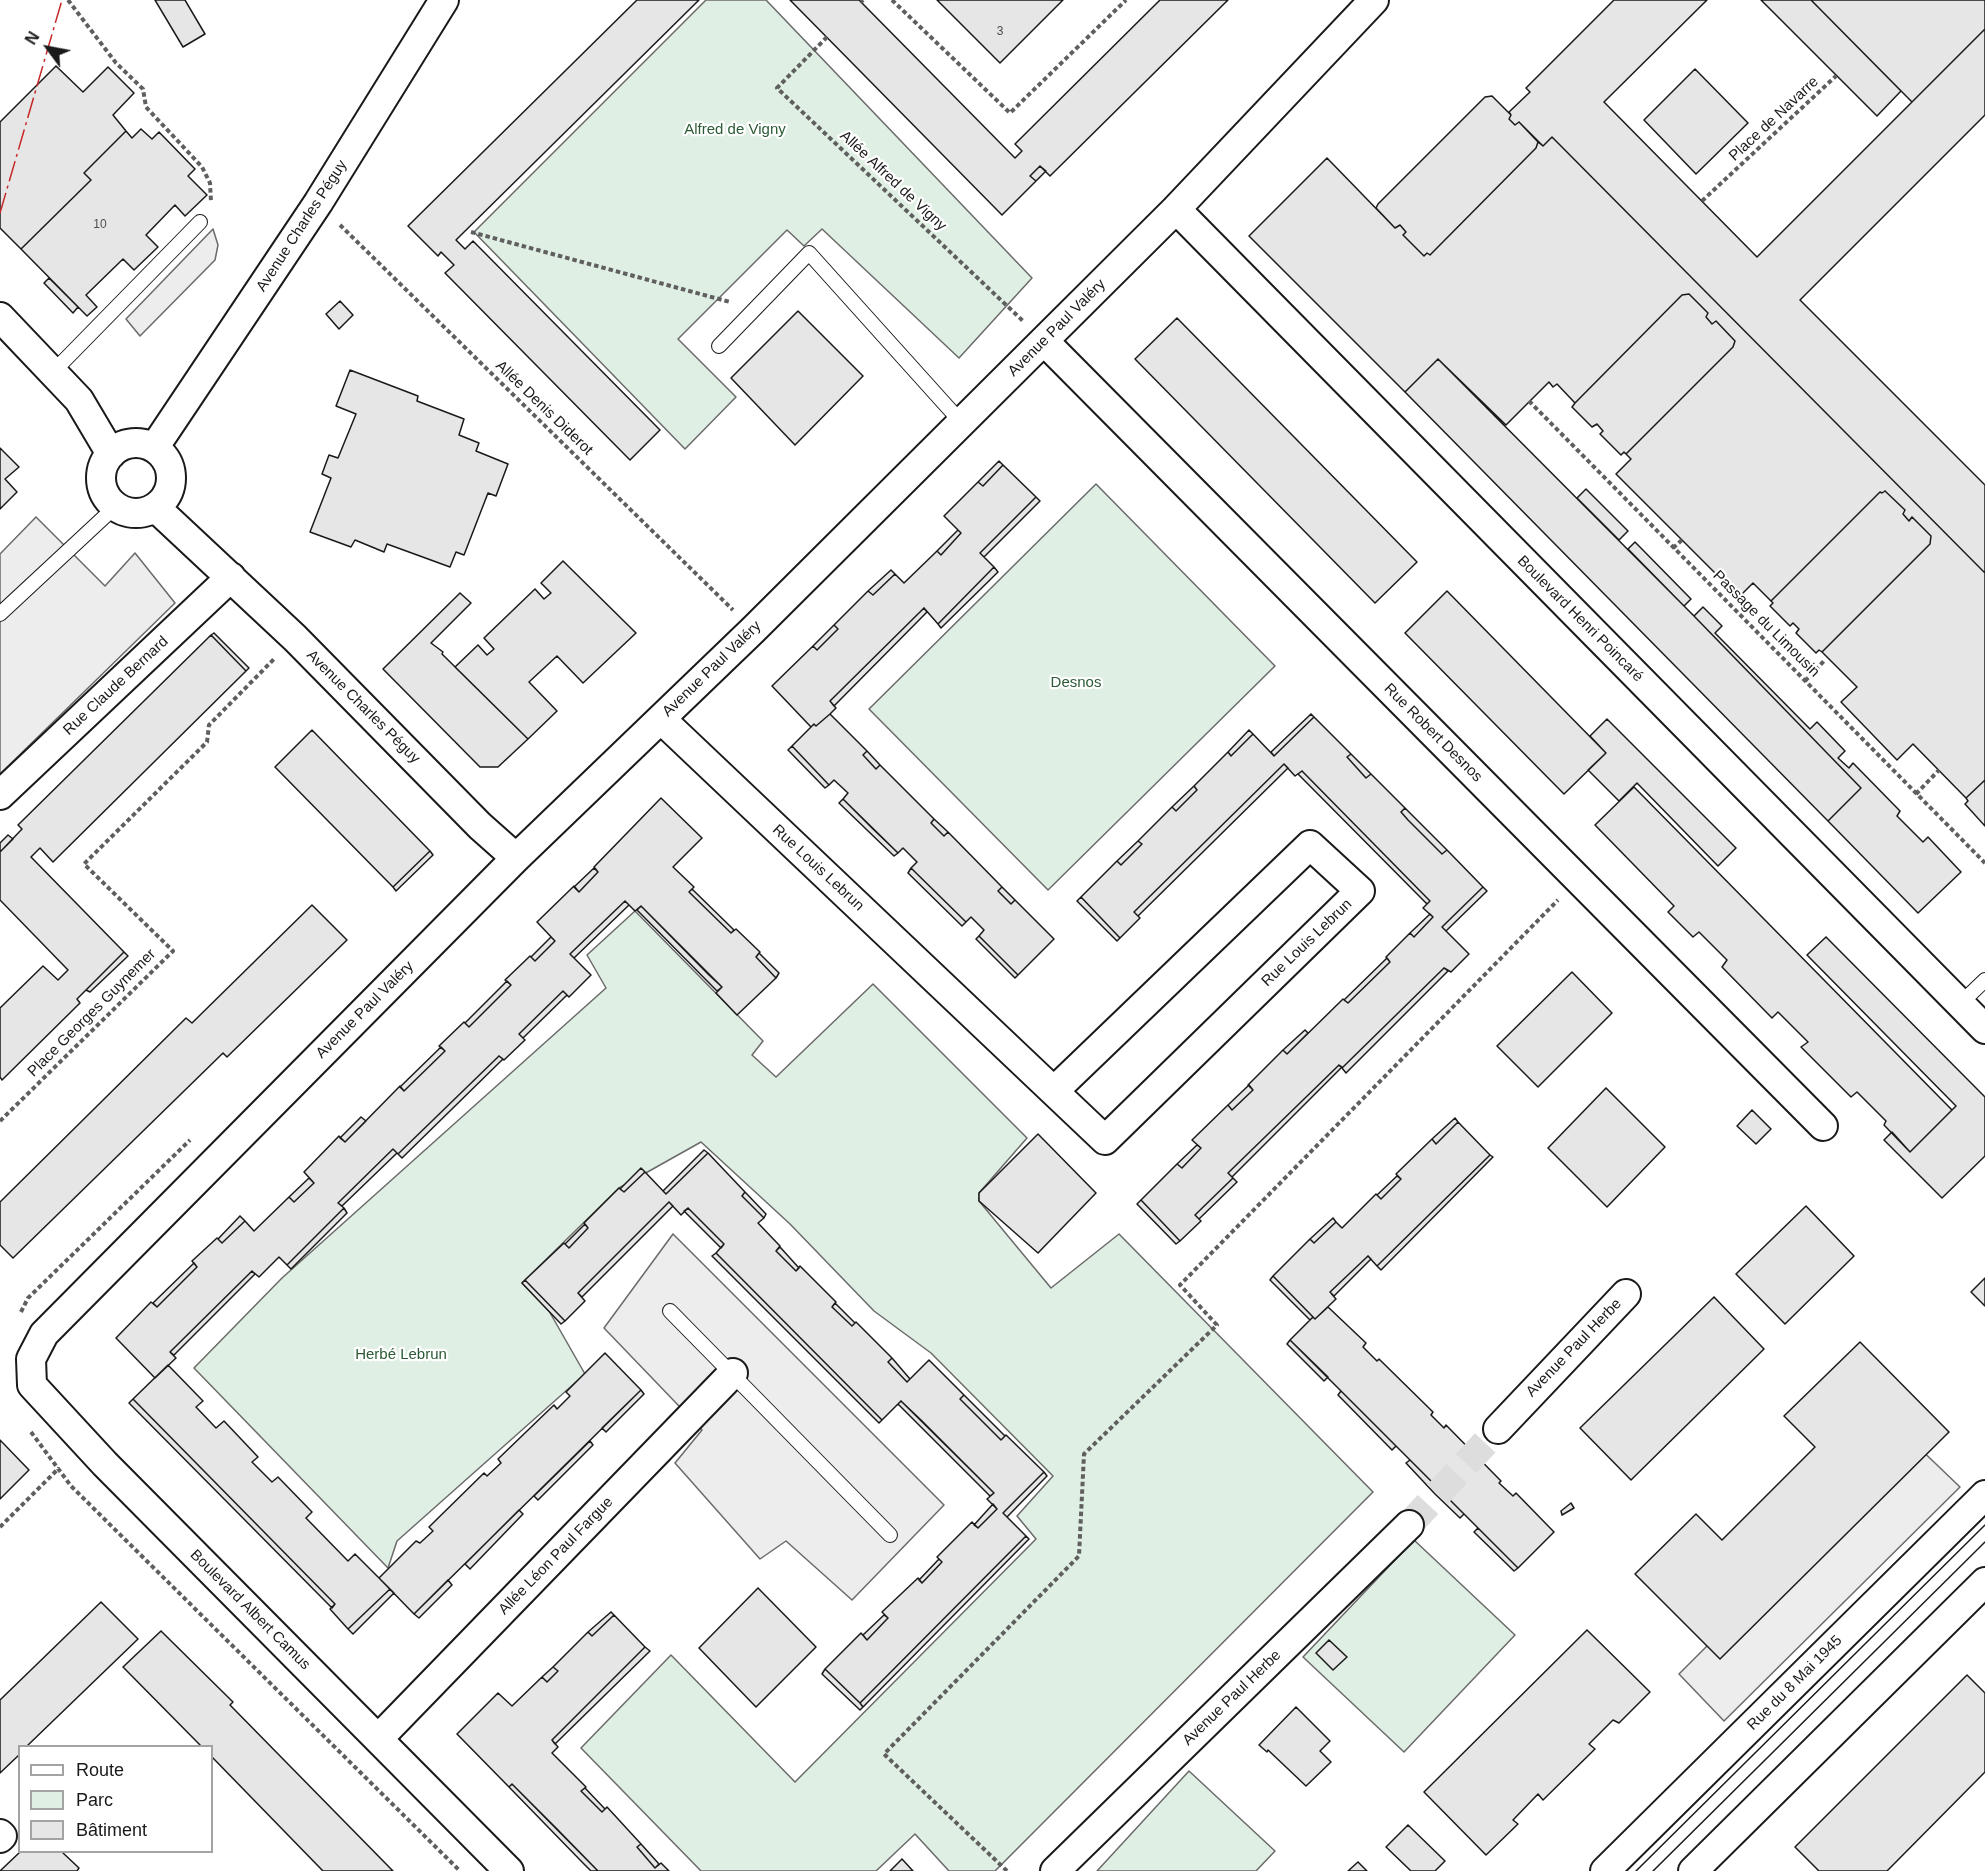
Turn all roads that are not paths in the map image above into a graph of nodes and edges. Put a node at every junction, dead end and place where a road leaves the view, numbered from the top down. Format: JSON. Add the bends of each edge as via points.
{"nodes":[{"id":1,"x":444,"y":0,"type":"edge"},
{"id":2,"x":1374,"y":0,"type":"edge"},
{"id":3,"x":1176,"y":209,"type":"junction"},
{"id":4,"x":200,"y":222,"type":"road end"},
{"id":5,"x":0,"y":317,"type":"edge"},
{"id":6,"x":1044,"y":341,"type":"junction"},
{"id":7,"x":719,"y":346,"type":"dead end"},
{"id":8,"x":53,"y":372,"type":"junction"},
{"id":9,"x":961,"y":422,"type":"junction"},
{"id":10,"x":154,"y":448,"type":"junction"},
{"id":11,"x":111,"y":454,"type":"junction"},
{"id":12,"x":115,"y":507,"type":"junction"},
{"id":13,"x":156,"y":508,"type":"junction"},
{"id":14,"x":231,"y":577,"type":"junction"},
{"id":15,"x":0,"y":614,"type":"edge"},
{"id":16,"x":661,"y":719,"type":"junction"},
{"id":17,"x":0,"y":795,"type":"edge"},
{"id":18,"x":516,"y":858,"type":"junction"},
{"id":19,"x":1985,"y":980,"type":"edge"},
{"id":20,"x":1960,"y":1004,"type":"junction"},
{"id":21,"x":1985,"y":1029,"type":"edge"},
{"id":22,"x":1054,"y":1091,"type":"junction"},
{"id":23,"x":1822,"y":1126,"type":"dead end"},
{"id":24,"x":1626,"y":1294,"type":"dead end"},
{"id":25,"x":670,"y":1311,"type":"dead end"},
{"id":26,"x":44,"y":1334,"type":"joint"},
{"id":27,"x":733,"y":1373,"type":"junction"},
{"id":28,"x":1498,"y":1429,"type":"tunnel mouth"},
{"id":29,"x":1985,"y":1495,"type":"edge"},
{"id":30,"x":1409,"y":1525,"type":"tunnel mouth"},
{"id":31,"x":890,"y":1535,"type":"dead end"},
{"id":32,"x":1985,"y":1582,"type":"edge"},
{"id":33,"x":379,"y":1738,"type":"junction"},
{"id":34,"x":509,"y":1871,"type":"edge"},
{"id":35,"x":1055,"y":1871,"type":"edge"},
{"id":36,"x":1605,"y":1871,"type":"edge"},
{"id":37,"x":1693,"y":1871,"type":"edge"}],
"edges":[{"from":1,"to":10,"type":"street","name":"Avenue Charles Péguy","via":[[318,203]]},
{"from":2,"to":3,"type":"street","name":"Avenue Paul Valéry"},
{"from":3,"to":6,"type":"street","name":"Avenue Paul Valéry"},
{"from":3,"to":20,"type":"street","name":"Boulevard Henri Poincaré"},
{"from":4,"to":8,"type":"lane"},
{"from":5,"to":8,"type":"street"},
{"from":6,"to":9,"type":"street","name":"Avenue Paul Valéry"},
{"from":6,"to":23,"type":"street","name":"Rue Robert Desnos"},
{"from":7,"to":9,"type":"lane","via":[[809,254]]},
{"from":8,"to":11,"type":"street","via":[[79,400]]},
{"from":9,"to":16,"type":"street","name":"Avenue Paul Valéry"},
{"from":10,"to":11,"type":"street","via":[[132,443]]},
{"from":10,"to":13,"type":"street","via":[[163,455],[172,478],[165,500]]},
{"from":11,"to":12,"type":"street","via":[[101,475],[102,487]]},
{"from":12,"to":13,"type":"street","via":[[135,514]]},
{"from":12,"to":15,"type":"lane"},
{"from":13,"to":14,"type":"street","name":"Avenue Charles Péguy"},
{"from":14,"to":17,"type":"street","name":"Rue Claude Bernard"},
{"from":14,"to":18,"type":"street","name":"Avenue Charles Péguy"},
{"from":16,"to":18,"type":"street","name":"Avenue Paul Valéry"},
{"from":16,"to":22,"type":"street","name":"Rue Louis Lebrun"},
{"from":18,"to":26,"type":"street","name":"Avenue Paul Valéry"},
{"from":19,"to":20,"type":"lane"},
{"from":20,"to":21,"type":"street","name":"Boulevard Henri Poincaré"},
{"from":22,"to":22,"type":"street","name":"Rue Louis Lebrun","via":[[1105,1140],[1360,891],[1310,845]]},
{"from":24,"to":28,"type":"street","name":"Avenue Paul Herbe"},
{"from":25,"to":27,"type":"lane"},
{"from":26,"to":33,"type":"street","name":"Boulevard Albert Camus","via":[[31,1359],[32,1385]]},
{"from":27,"to":31,"type":"lane"},
{"from":27,"to":33,"type":"street","name":"Allée Léon Paul Fargue"},
{"from":29,"to":36,"type":"street","name":"Rue du 8 Mai 1945"},
{"from":30,"to":35,"type":"street","name":"Avenue Paul Herbe"},
{"from":32,"to":37,"type":"street"},
{"from":33,"to":34,"type":"street","name":"Boulevard Albert Camus"}]}
